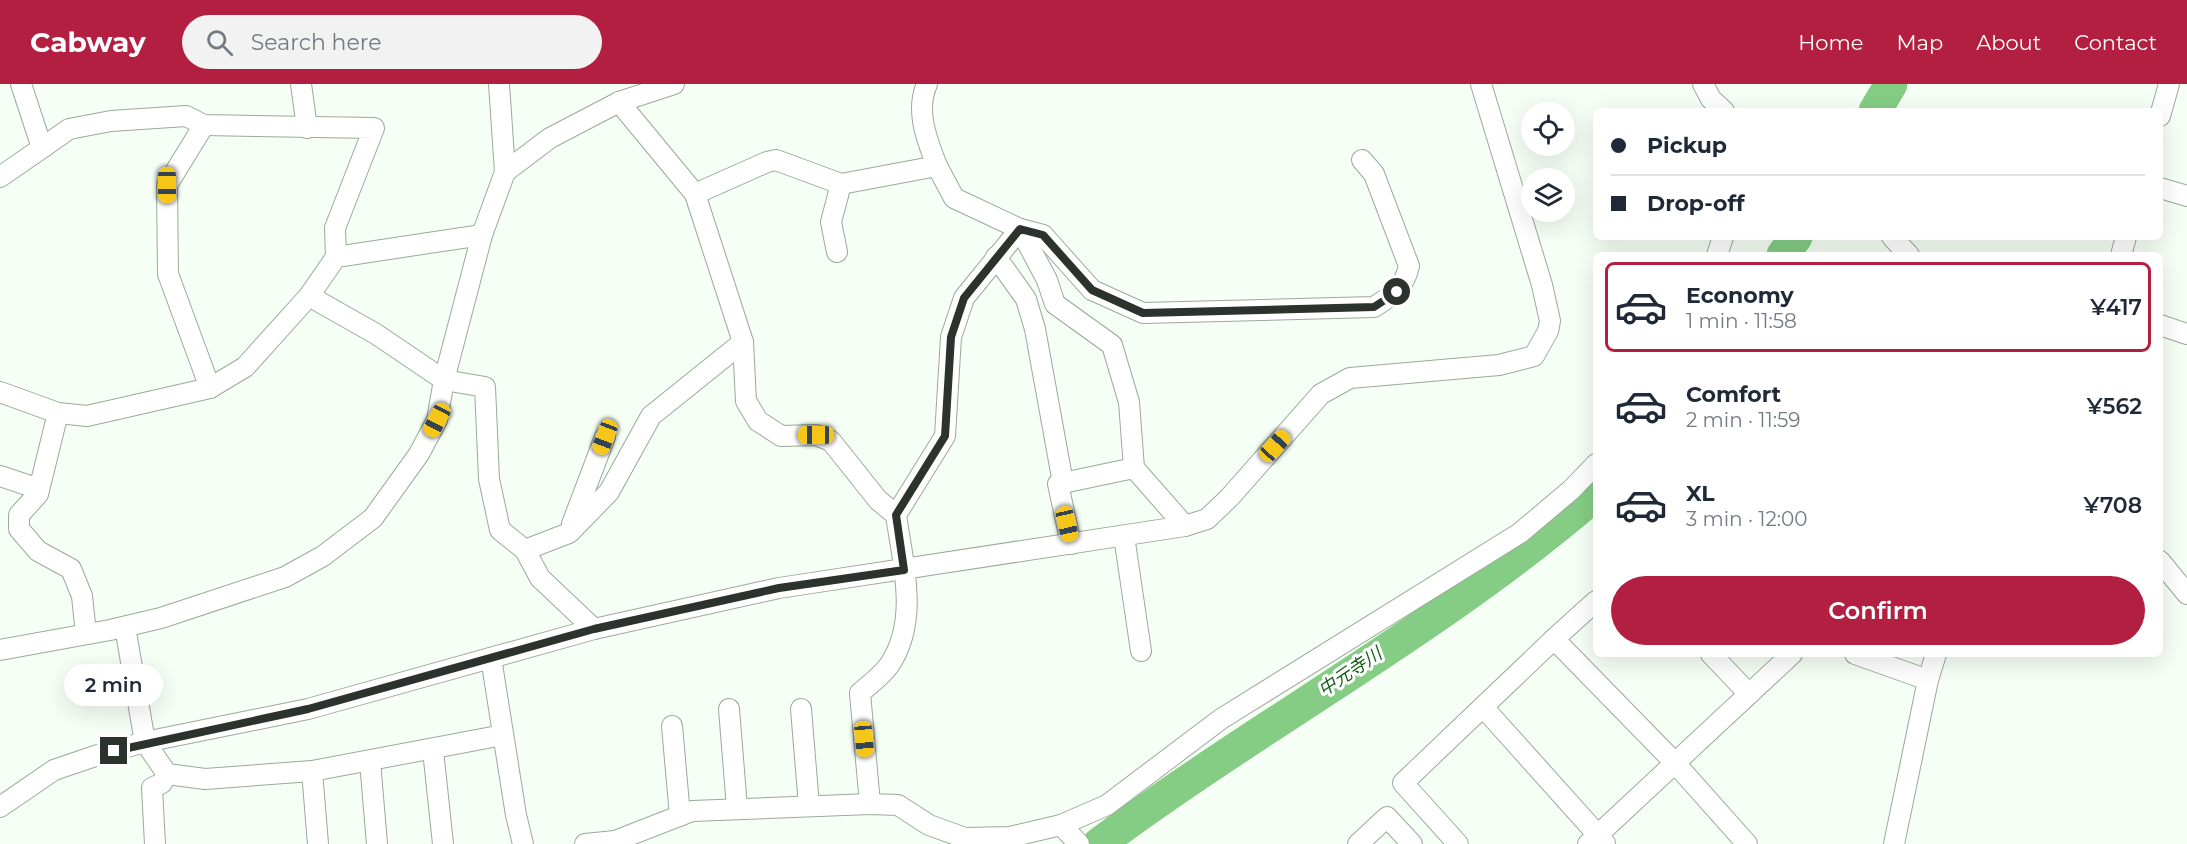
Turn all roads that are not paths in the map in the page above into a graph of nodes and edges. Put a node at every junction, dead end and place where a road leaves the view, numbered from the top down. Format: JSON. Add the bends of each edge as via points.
{"nodes":[{"id":1,"x":21,"y":84,"type":"edge"},
{"id":2,"x":301,"y":84,"type":"edge"},
{"id":3,"x":499,"y":84,"type":"edge"},
{"id":4,"x":675,"y":84,"type":"edge"},
{"id":5,"x":927,"y":84,"type":"edge"},
{"id":6,"x":1481,"y":84,"type":"edge"},
{"id":7,"x":1702,"y":84,"type":"edge"},
{"id":8,"x":2169,"y":84,"type":"edge"},
{"id":9,"x":619,"y":102,"type":"junction"},
{"id":10,"x":1721,"y":108,"type":"edge"},
{"id":11,"x":2162,"y":108,"type":"edge"},
{"id":12,"x":204,"y":125,"type":"junction"},
{"id":13,"x":307,"y":128,"type":"junction"},
{"id":14,"x":42,"y":148,"type":"junction"},
{"id":15,"x":1362,"y":160,"type":"dead end"},
{"id":16,"x":937,"y":166,"type":"junction"},
{"id":17,"x":505,"y":172,"type":"junction"},
{"id":18,"x":0,"y":177,"type":"edge"},
{"id":19,"x":841,"y":184,"type":"junction"},
{"id":20,"x":2163,"y":189,"type":"edge"},
{"id":21,"x":695,"y":194,"type":"junction"},
{"id":22,"x":2187,"y":196,"type":"edge"},
{"id":23,"x":1020,"y":229,"type":"junction"},
{"id":24,"x":482,"y":235,"type":"junction"},
{"id":25,"x":1895,"y":240,"type":"edge"},
{"id":26,"x":837,"y":252,"type":"dead end"},
{"id":27,"x":1906,"y":252,"type":"edge"},
{"id":28,"x":336,"y":257,"type":"junction"},
{"id":29,"x":996,"y":257,"type":"junction"},
{"id":30,"x":309,"y":296,"type":"junction"},
{"id":31,"x":2163,"y":326,"type":"edge"},
{"id":32,"x":2187,"y":334,"type":"edge"},
{"id":33,"x":743,"y":342,"type":"junction"},
{"id":34,"x":444,"y":381,"type":"junction"},
{"id":35,"x":210,"y":388,"type":"junction"},
{"id":36,"x":0,"y":392,"type":"edge"},
{"id":37,"x":58,"y":413,"type":"junction"},
{"id":38,"x":605,"y":437,"type":"dead end"},
{"id":39,"x":1593,"y":467,"type":"edge"},
{"id":40,"x":1134,"y":468,"type":"junction"},
{"id":41,"x":0,"y":476,"type":"edge"},
{"id":42,"x":1063,"y":483,"type":"junction"},
{"id":43,"x":39,"y":489,"type":"junction"},
{"id":44,"x":896,"y":515,"type":"junction"},
{"id":45,"x":1185,"y":526,"type":"junction"},
{"id":46,"x":569,"y":532,"type":"junction"},
{"id":47,"x":1124,"y":536,"type":"junction"},
{"id":48,"x":1071,"y":544,"type":"junction"},
{"id":49,"x":525,"y":550,"type":"junction"},
{"id":50,"x":2163,"y":565,"type":"edge"},
{"id":51,"x":904,"y":570,"type":"junction"},
{"id":52,"x":2187,"y":594,"type":"edge"},
{"id":53,"x":1593,"y":605,"type":"edge"},
{"id":54,"x":125,"y":627,"type":"junction"},
{"id":55,"x":594,"y":629,"type":"junction"},
{"id":56,"x":86,"y":634,"type":"junction"},
{"id":57,"x":1554,"y":639,"type":"junction"},
{"id":58,"x":0,"y":650,"type":"edge"},
{"id":59,"x":1141,"y":651,"type":"dead end"},
{"id":60,"x":1714,"y":657,"type":"edge"},
{"id":61,"x":1789,"y":657,"type":"edge"},
{"id":62,"x":1863,"y":657,"type":"edge"},
{"id":63,"x":1935,"y":657,"type":"edge"},
{"id":64,"x":491,"y":658,"type":"junction"},
{"id":65,"x":1928,"y":680,"type":"junction"},
{"id":66,"x":1749,"y":694,"type":"junction"},
{"id":67,"x":1483,"y":706,"type":"junction"},
{"id":68,"x":729,"y":709,"type":"dead end"},
{"id":69,"x":801,"y":709,"type":"dead end"},
{"id":70,"x":672,"y":726,"type":"dead end"},
{"id":71,"x":503,"y":735,"type":"junction"},
{"id":72,"x":146,"y":742,"type":"junction"},
{"id":73,"x":433,"y":750,"type":"junction"},
{"id":74,"x":370,"y":761,"type":"junction"},
{"id":75,"x":1675,"y":763,"type":"junction"},
{"id":76,"x":312,"y":771,"type":"junction"},
{"id":77,"x":167,"y":774,"type":"junction"},
{"id":78,"x":870,"y":804,"type":"junction"},
{"id":79,"x":809,"y":806,"type":"junction"},
{"id":80,"x":0,"y":807,"type":"edge"},
{"id":81,"x":736,"y":808,"type":"junction"},
{"id":82,"x":680,"y":816,"type":"junction"},
{"id":83,"x":1434,"y":817,"type":"junction"},
{"id":84,"x":1071,"y":836,"type":"edge"},
{"id":85,"x":1597,"y":841,"type":"edge"},
{"id":86,"x":1410,"y":842,"type":"edge"},
{"id":87,"x":154,"y":844,"type":"edge"},
{"id":88,"x":318,"y":844,"type":"edge"},
{"id":89,"x":377,"y":844,"type":"edge"},
{"id":90,"x":443,"y":844,"type":"edge"},
{"id":91,"x":523,"y":844,"type":"edge"},
{"id":92,"x":585,"y":844,"type":"edge"},
{"id":93,"x":1358,"y":844,"type":"edge"},
{"id":94,"x":1458,"y":844,"type":"edge"},
{"id":95,"x":1747,"y":844,"type":"edge"},
{"id":96,"x":1894,"y":844,"type":"edge"}],
"edges":[{"from":1,"to":14,"type":"street"},
{"from":2,"to":13,"type":"street"},
{"from":3,"to":17,"type":"street"},
{"from":4,"to":9,"type":"street"},
{"from":5,"to":16,"type":"street","via":[[922,96],[924,129]]},
{"from":6,"to":45,"type":"street","via":[[1550,321],[1534,356],[1499,365],[1350,378],[1321,394],[1207,519]]},
{"from":7,"to":10,"type":"street"},
{"from":8,"to":11,"type":"street"},
{"from":9,"to":17,"type":"street","via":[[550,138]]},
{"from":9,"to":21,"type":"street"},
{"from":12,"to":13,"type":"street"},
{"from":12,"to":14,"type":"street","via":[[186,116],[111,121],[69,129]]},
{"from":12,"to":35,"type":"street","via":[[167,185],[168,274]]},
{"from":13,"to":28,"type":"street","via":[[374,128],[335,228]]},
{"from":14,"to":18,"type":"street"},
{"from":15,"to":23,"type":"street","via":[[1374,174],[1409,266],[1406,280],[1397,292],[1374,307],[1143,313],[1092,290],[1043,235]]},
{"from":16,"to":19,"type":"street"},
{"from":16,"to":23,"type":"street","via":[[954,198]]},
{"from":17,"to":24,"type":"street"},
{"from":19,"to":21,"type":"street","via":[[776,160]]},
{"from":19,"to":26,"type":"street","via":[[831,222]]},
{"from":20,"to":22,"type":"street"},
{"from":21,"to":33,"type":"street"},
{"from":23,"to":29,"type":"street"},
{"from":23,"to":40,"type":"street","via":[[1055,304],[1112,345],[1129,402]]},
{"from":24,"to":28,"type":"street"},
{"from":24,"to":34,"type":"street"},
{"from":25,"to":27,"type":"street"},
{"from":28,"to":30,"type":"street"},
{"from":29,"to":42,"type":"street","via":[[1026,299],[1035,329]]},
{"from":29,"to":44,"type":"street","via":[[964,298],[951,337],[945,436]]},
{"from":30,"to":34,"type":"street","via":[[376,334]]},
{"from":30,"to":35,"type":"street","via":[[245,367]]},
{"from":31,"to":32,"type":"street"},
{"from":33,"to":44,"type":"street","via":[[746,401],[758,421],[781,436],[816,435],[831,441],[878,500]]},
{"from":33,"to":46,"type":"street","via":[[651,416],[609,492]]},
{"from":34,"to":49,"type":"street","via":[[485,387],[494,513],[500,530]]},
{"from":34,"to":54,"type":"street","via":[[437,420],[419,454],[373,519],[350,538],[285,577]]},
{"from":35,"to":37,"type":"street","via":[[87,416]]},
{"from":36,"to":37,"type":"street"},
{"from":37,"to":43,"type":"street"},
{"from":38,"to":46,"type":"street"},
{"from":39,"to":84,"type":"street","via":[[1520,533],[1221,719]]},
{"from":40,"to":42,"type":"street"},
{"from":40,"to":45,"type":"street"},
{"from":41,"to":43,"type":"street"},
{"from":42,"to":48,"type":"street","via":[[1058,484]]},
{"from":43,"to":56,"type":"street","via":[[19,515],[19,529],[38,551],[71,569],[82,596]]},
{"from":44,"to":51,"type":"street"},
{"from":45,"to":47,"type":"street"},
{"from":46,"to":49,"type":"street"},
{"from":47,"to":48,"type":"street"},
{"from":47,"to":59,"type":"street"},
{"from":48,"to":51,"type":"street"},
{"from":49,"to":55,"type":"street","via":[[540,578]]},
{"from":50,"to":52,"type":"street"},
{"from":51,"to":55,"type":"street","via":[[779,588]]},
{"from":51,"to":78,"type":"street","via":[[908,612],[900,645],[889,666],[860,693]]},
{"from":53,"to":57,"type":"street"},
{"from":54,"to":56,"type":"street"},
{"from":54,"to":72,"type":"street"},
{"from":55,"to":64,"type":"street"},
{"from":56,"to":58,"type":"street"},
{"from":57,"to":67,"type":"street"},
{"from":57,"to":75,"type":"street"},
{"from":60,"to":66,"type":"street"},
{"from":61,"to":66,"type":"street"},
{"from":62,"to":65,"type":"street"},
{"from":63,"to":65,"type":"street"},
{"from":64,"to":71,"type":"street"},
{"from":64,"to":72,"type":"street","via":[[308,709]]},
{"from":65,"to":96,"type":"street"},
{"from":66,"to":75,"type":"street"},
{"from":67,"to":83,"type":"street","via":[[1403,783]]},
{"from":67,"to":85,"type":"street"},
{"from":68,"to":81,"type":"street"},
{"from":69,"to":79,"type":"street"},
{"from":70,"to":82,"type":"street"},
{"from":71,"to":73,"type":"street"},
{"from":71,"to":91,"type":"street"},
{"from":72,"to":77,"type":"street"},
{"from":72,"to":80,"type":"street","via":[[54,770]]},
{"from":73,"to":74,"type":"street"},
{"from":73,"to":90,"type":"street"},
{"from":74,"to":76,"type":"street"},
{"from":74,"to":89,"type":"street"},
{"from":75,"to":85,"type":"street"},
{"from":75,"to":95,"type":"street"},
{"from":76,"to":77,"type":"street","via":[[205,779]]},
{"from":76,"to":88,"type":"street"},
{"from":77,"to":87,"type":"street","via":[[162,783],[152,788]]},
{"from":78,"to":79,"type":"street"},
{"from":78,"to":84,"type":"street","via":[[898,806],[929,825],[965,838]]},
{"from":79,"to":81,"type":"street"},
{"from":81,"to":82,"type":"street","via":[[692,811]]},
{"from":82,"to":92,"type":"street","via":[[615,842]]},
{"from":83,"to":86,"type":"street"},
{"from":83,"to":94,"type":"street"},
{"from":86,"to":93,"type":"street","via":[[1387,817]]}]}
